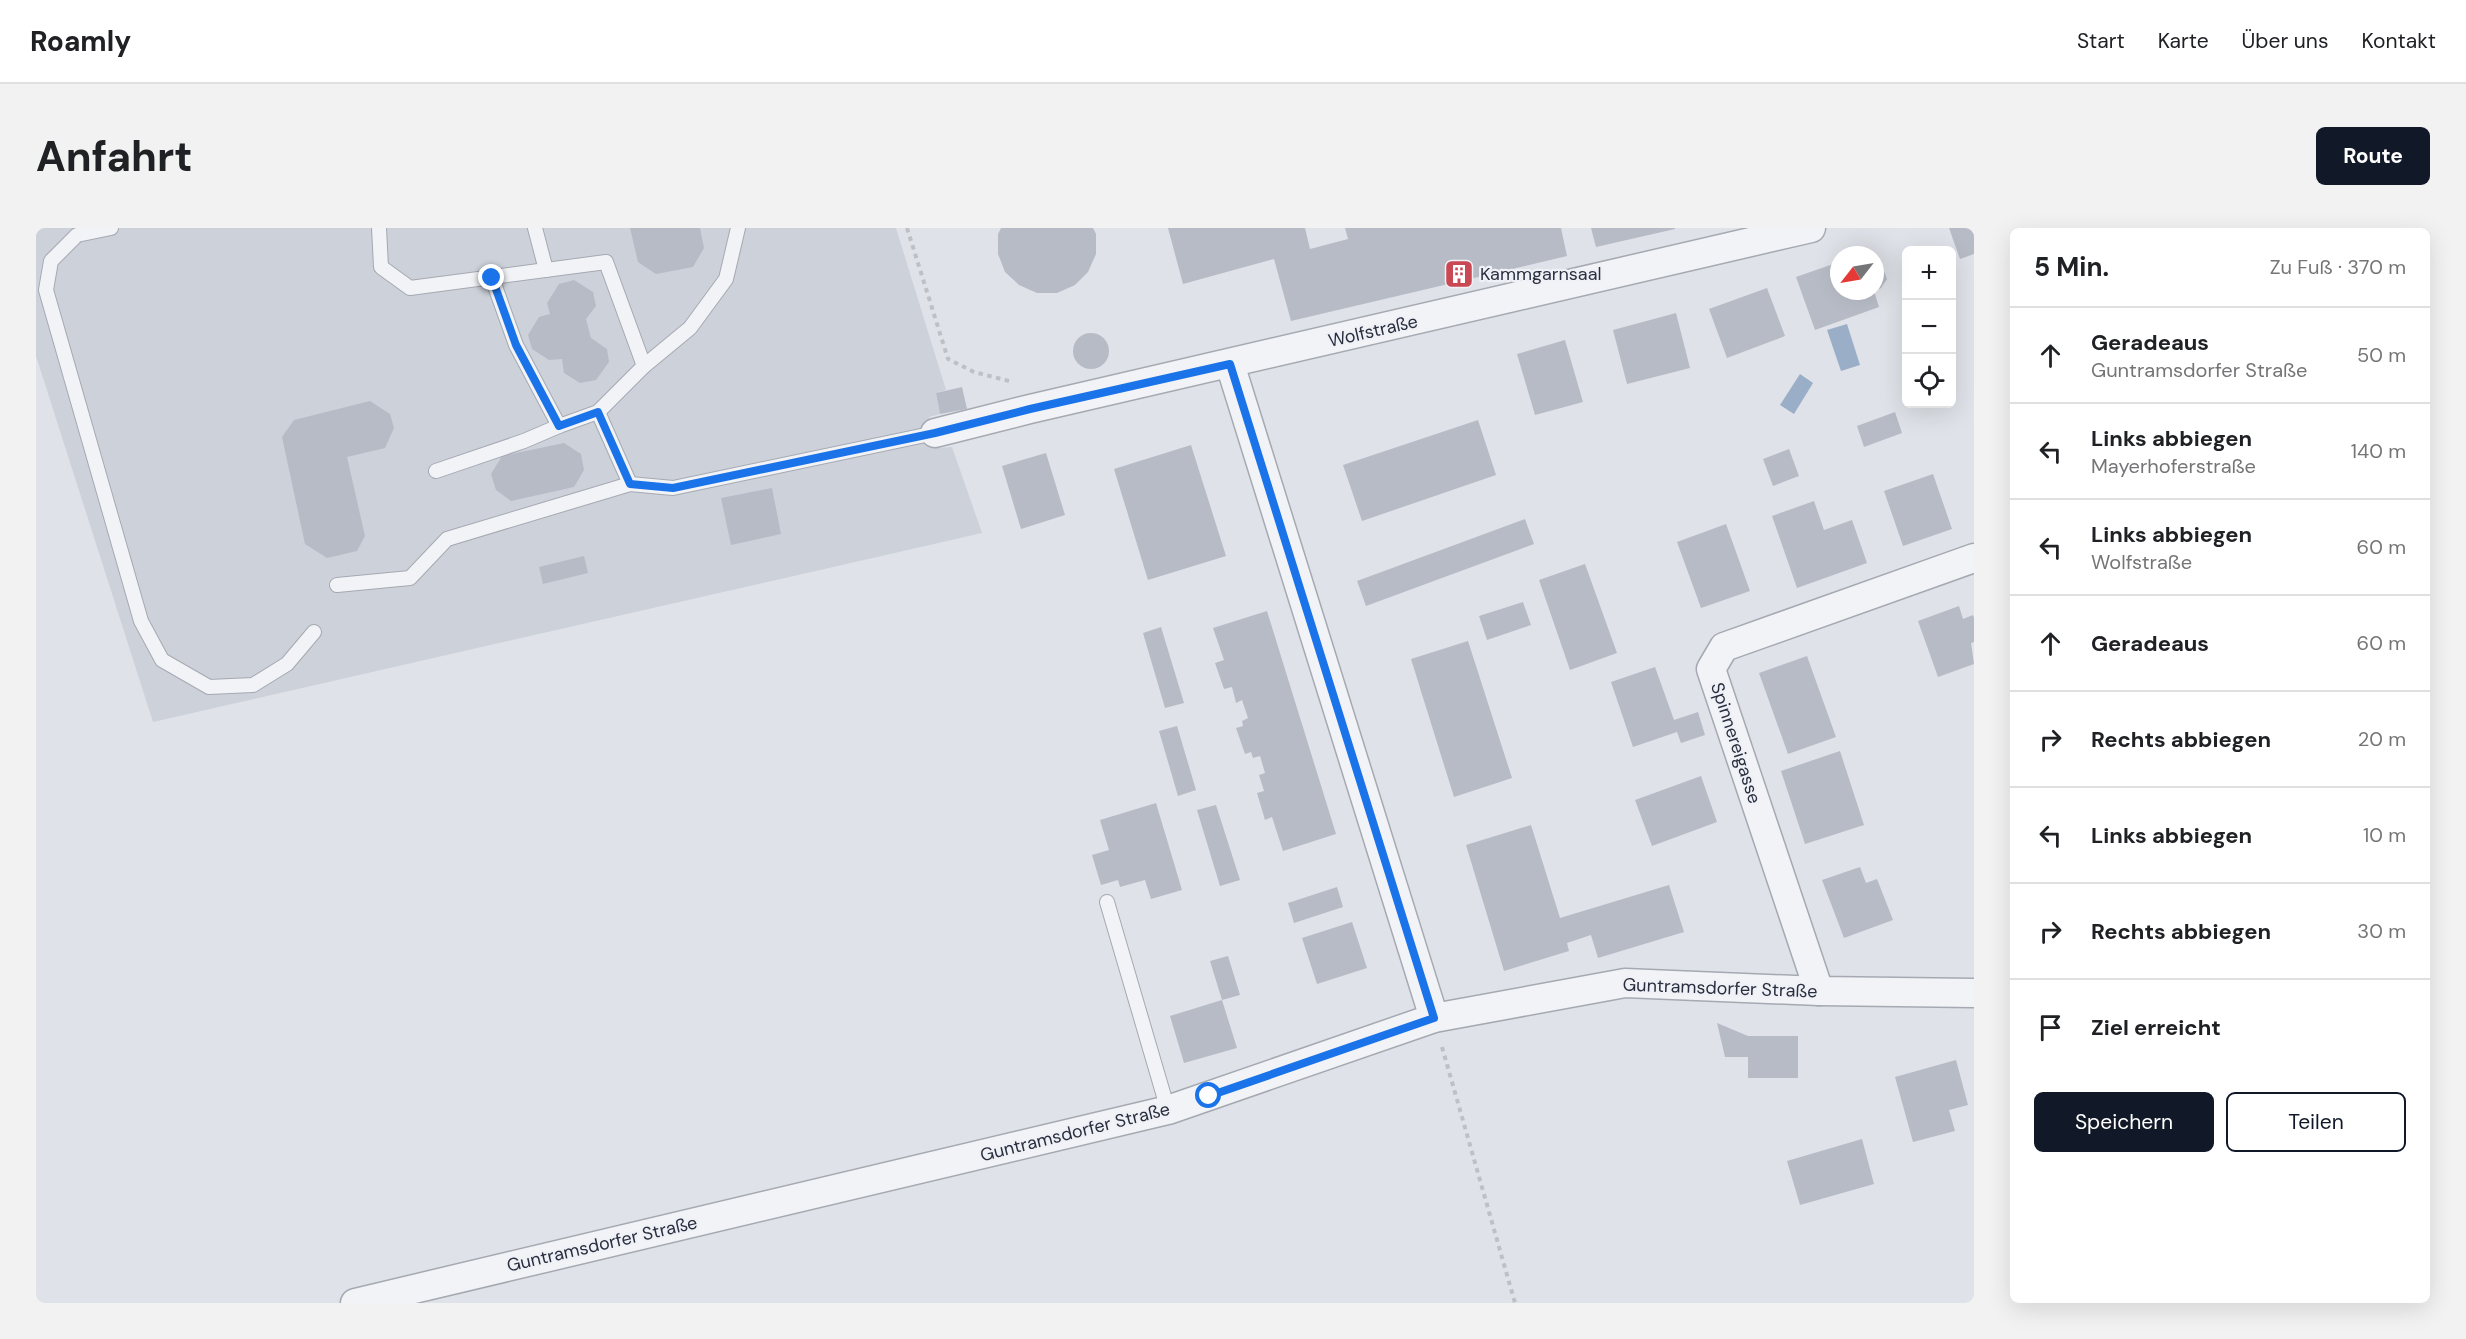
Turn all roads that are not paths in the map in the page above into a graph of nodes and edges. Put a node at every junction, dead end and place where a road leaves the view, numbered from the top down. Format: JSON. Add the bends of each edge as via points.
{"nodes":[{"id":1,"x":111,"y":228,"type":"edge"},
{"id":2,"x":379,"y":228,"type":"edge"},
{"id":3,"x":535,"y":228,"type":"edge"},
{"id":4,"x":738,"y":228,"type":"edge"},
{"id":5,"x":1811,"y":228,"type":"edge"},
{"id":6,"x":546,"y":270,"type":"junction"},
{"id":7,"x":492,"y":278,"type":"junction"},
{"id":8,"x":1230,"y":364,"type":"junction"},
{"id":9,"x":644,"y":366,"type":"junction"},
{"id":10,"x":598,"y":412,"type":"junction"},
{"id":11,"x":559,"y":426,"type":"junction"},
{"id":12,"x":935,"y":433,"type":"joint"},
{"id":13,"x":436,"y":471,"type":"dead end"},
{"id":14,"x":630,"y":484,"type":"junction"},
{"id":15,"x":1974,"y":558,"type":"edge"},
{"id":16,"x":337,"y":585,"type":"dead end"},
{"id":17,"x":314,"y":632,"type":"dead end"},
{"id":18,"x":1107,"y":902,"type":"dead end"},
{"id":19,"x":1819,"y":991,"type":"junction"},
{"id":20,"x":1974,"y":993,"type":"edge"},
{"id":21,"x":1434,"y":1018,"type":"junction"},
{"id":22,"x":1168,"y":1110,"type":"junction"},
{"id":23,"x":355,"y":1303,"type":"edge"}],
"edges":[{"from":1,"to":17,"type":"lane","via":[[77,235],[51,261],[46,290],[141,621],[162,660],[209,687],[253,685],[286,664]]},
{"from":2,"to":7,"type":"lane","via":[[381,267],[410,288]]},
{"from":3,"to":6,"type":"lane"},
{"from":4,"to":9,"type":"lane","via":[[726,279],[690,328]]},
{"from":5,"to":8,"type":"street","name":"Wolfstraße"},
{"from":6,"to":7,"type":"lane"},
{"from":6,"to":9,"type":"lane","via":[[606,262]]},
{"from":7,"to":11,"type":"lane","via":[[516,345]]},
{"from":8,"to":12,"type":"street","name":"Wolfstraße"},
{"from":8,"to":21,"type":"street"},
{"from":9,"to":10,"type":"lane"},
{"from":10,"to":11,"type":"lane"},
{"from":10,"to":14,"type":"lane"},
{"from":11,"to":13,"type":"lane"},
{"from":12,"to":14,"type":"lane","via":[[673,488]]},
{"from":14,"to":16,"type":"lane","via":[[447,539],[410,578]]},
{"from":15,"to":19,"type":"street","name":"Spinnereigasse","via":[[1724,647],[1711,669]]},
{"from":18,"to":22,"type":"lane"},
{"from":19,"to":20,"type":"street","name":"Guntramsdorfer Straße"},
{"from":19,"to":21,"type":"street","name":"Guntramsdorfer Straße","via":[[1625,984]]},
{"from":21,"to":22,"type":"street","name":"Guntramsdorfer Straße"},
{"from":22,"to":23,"type":"street","name":"Guntramsdorfer Straße"}]}
